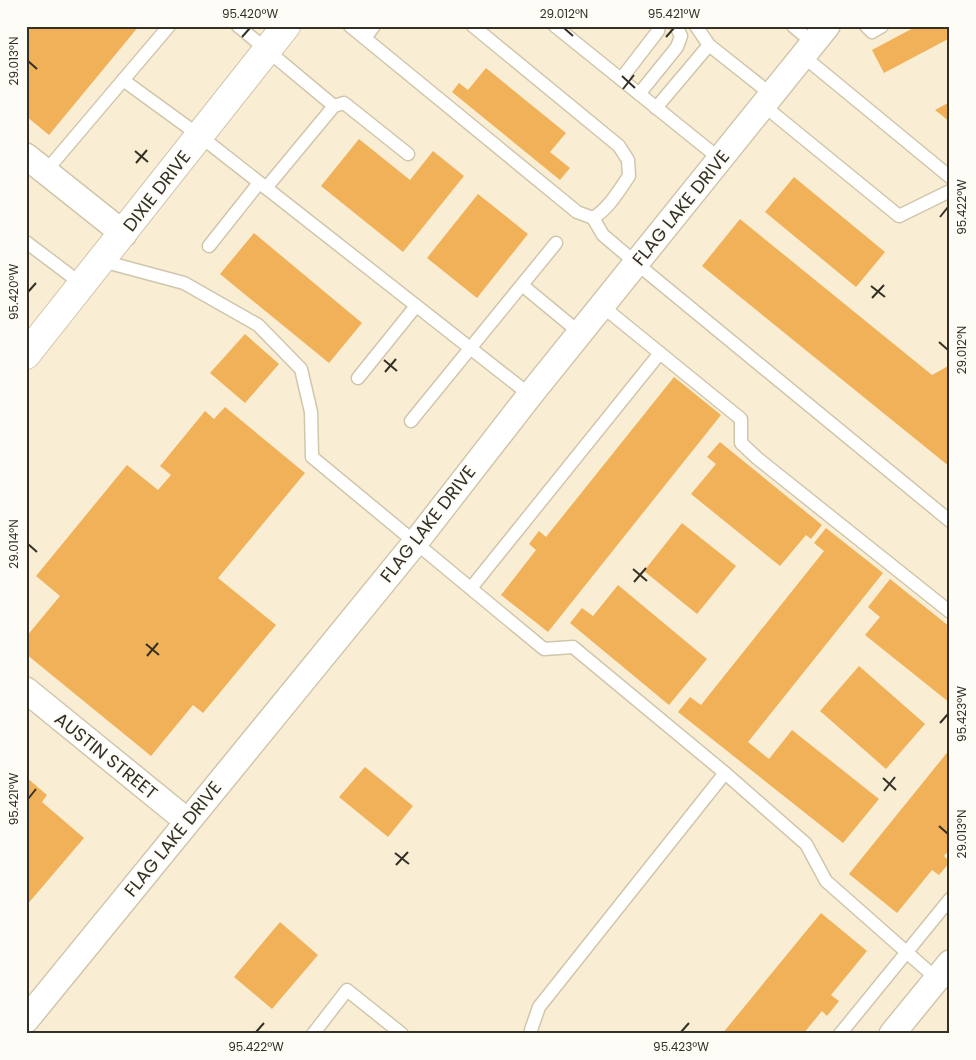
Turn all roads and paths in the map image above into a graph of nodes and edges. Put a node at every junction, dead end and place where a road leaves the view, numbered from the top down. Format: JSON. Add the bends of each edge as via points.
{"nodes":[{"id":1,"x":169,"y":26,"type":"edge"},
{"id":2,"x":238,"y":26,"type":"edge"},
{"id":3,"x":286,"y":26,"type":"edge"},
{"id":4,"x":350,"y":26,"type":"edge"},
{"id":5,"x":374,"y":26,"type":"edge"},
{"id":6,"x":473,"y":26,"type":"edge"},
{"id":7,"x":555,"y":26,"type":"edge"},
{"id":8,"x":659,"y":26,"type":"edge"},
{"id":9,"x":676,"y":26,"type":"edge"},
{"id":10,"x":696,"y":26,"type":"edge"},
{"id":11,"x":793,"y":26,"type":"edge"},
{"id":12,"x":866,"y":26,"type":"edge"},
{"id":13,"x":882,"y":26,"type":"edge"},
{"id":14,"x":365,"y":38,"type":"junction"},
{"id":15,"x":814,"y":42,"type":"edge"},
{"id":16,"x":709,"y":45,"type":"junction"},
{"id":17,"x":267,"y":50,"type":"junction"},
{"id":18,"x":621,"y":79,"type":"junction"},
{"id":19,"x":123,"y":80,"type":"junction"},
{"id":20,"x":639,"y":94,"type":"junction"},
{"id":21,"x":768,"y":100,"type":"junction"},
{"id":22,"x":334,"y":106,"type":"junction"},
{"id":23,"x":656,"y":108,"type":"junction"},
{"id":24,"x":200,"y":136,"type":"junction"},
{"id":25,"x":408,"y":154,"type":"dead end"},
{"id":26,"x":26,"y":156,"type":"edge"},
{"id":27,"x":720,"y":159,"type":"junction"},
{"id":28,"x":46,"y":171,"type":"junction"},
{"id":29,"x":950,"y":177,"type":"edge"},
{"id":30,"x":262,"y":185,"type":"junction"},
{"id":31,"x":950,"y":191,"type":"edge"},
{"id":32,"x":593,"y":218,"type":"junction"},
{"id":33,"x":124,"y":234,"type":"junction"},
{"id":34,"x":26,"y":242,"type":"edge"},
{"id":35,"x":556,"y":242,"type":"dead end"},
{"id":36,"x":209,"y":246,"type":"dead end"},
{"id":37,"x":102,"y":261,"type":"junction"},
{"id":38,"x":636,"y":263,"type":"junction"},
{"id":39,"x":83,"y":285,"type":"junction"},
{"id":40,"x":522,"y":285,"type":"junction"},
{"id":41,"x":416,"y":306,"type":"junction"},
{"id":42,"x":602,"y":306,"type":"junction"},
{"id":43,"x":580,"y":332,"type":"junction"},
{"id":44,"x":470,"y":349,"type":"junction"},
{"id":45,"x":660,"y":353,"type":"junction"},
{"id":46,"x":26,"y":355,"type":"edge"},
{"id":47,"x":358,"y":378,"type":"dead end"},
{"id":48,"x":530,"y":395,"type":"junction"},
{"id":49,"x":411,"y":421,"type":"dead end"},
{"id":50,"x":950,"y":521,"type":"edge"},
{"id":51,"x":415,"y":543,"type":"junction"},
{"id":52,"x":471,"y":588,"type":"junction"},
{"id":53,"x":950,"y":612,"type":"edge"},
{"id":54,"x":26,"y":690,"type":"edge"},
{"id":55,"x":725,"y":772,"type":"junction"},
{"id":56,"x":187,"y":821,"type":"junction"},
{"id":57,"x":950,"y":899,"type":"edge"},
{"id":58,"x":907,"y":953,"type":"junction"},
{"id":59,"x":943,"y":971,"type":"edge"},
{"id":60,"x":26,"y":1020,"type":"edge"},
{"id":61,"x":313,"y":1034,"type":"edge"},
{"id":62,"x":402,"y":1034,"type":"edge"},
{"id":63,"x":532,"y":1034,"type":"edge"},
{"id":64,"x":840,"y":1034,"type":"edge"},
{"id":65,"x":892,"y":1034,"type":"edge"}],
"edges":[{"from":1,"to":19,"type":"lane"},
{"from":2,"to":17,"type":"lane"},
{"from":3,"to":17,"type":"main road","name":"DIXIE DRIVE"},
{"from":4,"to":14,"type":"lane"},
{"from":5,"to":14,"type":"lane"},
{"from":6,"to":32,"type":"lane","via":[[619,146],[628,160],[629,176],[608,206]]},
{"from":7,"to":18,"type":"lane"},
{"from":8,"to":18,"type":"lane"},
{"from":9,"to":20,"type":"lane","via":[[681,36],[677,47]]},
{"from":10,"to":16,"type":"lane"},
{"from":11,"to":15,"type":"lane"},
{"from":12,"to":13,"type":"lane","via":[[872,32]]},
{"from":14,"to":32,"type":"lane","via":[[577,212]]},
{"from":15,"to":21,"type":"street","name":"FLAG LAKE DRIVE"},
{"from":15,"to":29,"type":"lane"},
{"from":16,"to":21,"type":"lane"},
{"from":16,"to":23,"type":"lane"},
{"from":17,"to":22,"type":"lane"},
{"from":17,"to":24,"type":"main road","name":"DIXIE DRIVE"},
{"from":18,"to":20,"type":"lane"},
{"from":19,"to":24,"type":"lane"},
{"from":19,"to":28,"type":"lane"},
{"from":20,"to":23,"type":"lane"},
{"from":21,"to":27,"type":"street","name":"FLAG LAKE DRIVE"},
{"from":21,"to":31,"type":"lane","via":[[899,216]]},
{"from":22,"to":25,"type":"lane","via":[[344,103]]},
{"from":22,"to":30,"type":"lane"},
{"from":23,"to":27,"type":"lane"},
{"from":24,"to":30,"type":"lane"},
{"from":24,"to":33,"type":"main road","name":"DIXIE DRIVE"},
{"from":26,"to":28,"type":"street"},
{"from":27,"to":38,"type":"street","name":"FLAG LAKE DRIVE"},
{"from":28,"to":33,"type":"street"},
{"from":30,"to":36,"type":"lane"},
{"from":30,"to":41,"type":"lane"},
{"from":32,"to":38,"type":"lane","via":[[603,235]]},
{"from":33,"to":37,"type":"main road","name":"DIXIE DRIVE"},
{"from":34,"to":39,"type":"lane"},
{"from":35,"to":40,"type":"lane"},
{"from":37,"to":39,"type":"main road","name":"DIXIE DRIVE"},
{"from":37,"to":51,"type":"lane","via":[[184,284],[258,325],[301,370],[311,412],[312,457]]},
{"from":38,"to":42,"type":"street","name":"FLAG LAKE DRIVE"},
{"from":38,"to":50,"type":"lane"},
{"from":39,"to":46,"type":"main road","name":"DIXIE DRIVE"},
{"from":40,"to":43,"type":"lane"},
{"from":40,"to":44,"type":"lane"},
{"from":41,"to":44,"type":"lane"},
{"from":41,"to":47,"type":"lane"},
{"from":42,"to":43,"type":"street","name":"FLAG LAKE DRIVE"},
{"from":42,"to":45,"type":"lane"},
{"from":43,"to":48,"type":"street","name":"FLAG LAKE DRIVE"},
{"from":44,"to":48,"type":"lane"},
{"from":44,"to":49,"type":"lane"},
{"from":45,"to":52,"type":"lane"},
{"from":45,"to":53,"type":"lane","via":[[741,419],[741,443],[757,458]]},
{"from":48,"to":51,"type":"street","name":"FLAG LAKE DRIVE"},
{"from":51,"to":52,"type":"lane"},
{"from":51,"to":56,"type":"street","name":"FLAG LAKE DRIVE"},
{"from":52,"to":55,"type":"lane","via":[[544,649],[573,648]]},
{"from":54,"to":56,"type":"street","name":"AUSTIN STREET"},
{"from":55,"to":58,"type":"lane","via":[[806,844],[826,881]]},
{"from":55,"to":63,"type":"lane","via":[[539,1007]]},
{"from":56,"to":60,"type":"street","name":"FLAG LAKE DRIVE"},
{"from":57,"to":58,"type":"lane"},
{"from":58,"to":59,"type":"lane"},
{"from":58,"to":64,"type":"lane"},
{"from":59,"to":65,"type":"street"},
{"from":61,"to":62,"type":"lane","via":[[347,990]]}]}
